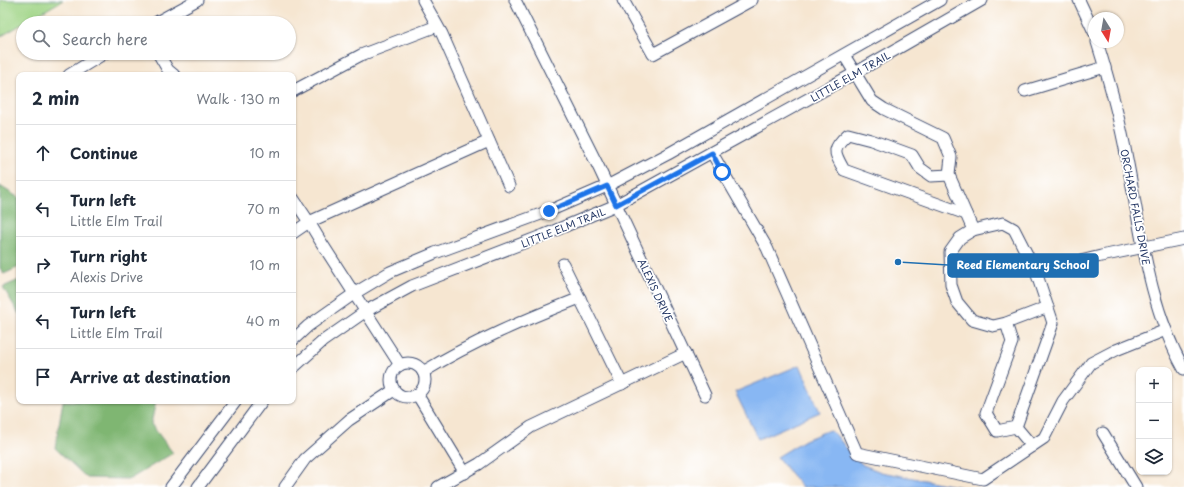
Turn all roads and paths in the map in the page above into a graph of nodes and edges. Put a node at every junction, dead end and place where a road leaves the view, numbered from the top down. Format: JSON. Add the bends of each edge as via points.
{"nodes":[{"id":1,"x":197,"y":0,"type":"edge"},
{"id":2,"x":423,"y":0,"type":"edge"},
{"id":3,"x":515,"y":0,"type":"edge"},
{"id":4,"x":623,"y":0,"type":"edge"},
{"id":5,"x":752,"y":0,"type":"edge"},
{"id":6,"x":940,"y":0,"type":"edge"},
{"id":7,"x":982,"y":0,"type":"edge"},
{"id":8,"x":1079,"y":0,"type":"edge"},
{"id":9,"x":168,"y":16,"type":"edge"},
{"id":10,"x":1088,"y":19,"type":"edge"},
{"id":11,"x":437,"y":26,"type":"junction"},
{"id":12,"x":1099,"y":48,"type":"edge"},
{"id":13,"x":844,"y":54,"type":"junction"},
{"id":14,"x":94,"y":60,"type":"edge"},
{"id":15,"x":162,"y":60,"type":"edge"},
{"id":16,"x":1105,"y":67,"type":"junction"},
{"id":17,"x":74,"y":72,"type":"edge"},
{"id":18,"x":170,"y":72,"type":"edge"},
{"id":19,"x":855,"y":73,"type":"junction"},
{"id":20,"x":296,"y":89,"type":"edge"},
{"id":21,"x":1025,"y":90,"type":"dead end"},
{"id":22,"x":489,"y":142,"type":"junction"},
{"id":23,"x":712,"y":153,"type":"junction"},
{"id":24,"x":949,"y":175,"type":"junction"},
{"id":25,"x":509,"y":186,"type":"dead end"},
{"id":26,"x":607,"y":186,"type":"junction"},
{"id":27,"x":296,"y":202,"type":"edge"},
{"id":28,"x":616,"y":205,"type":"junction"},
{"id":29,"x":966,"y":214,"type":"junction"},
{"id":30,"x":309,"y":222,"type":"junction"},
{"id":31,"x":973,"y":230,"type":"junction"},
{"id":32,"x":296,"y":231,"type":"edge"},
{"id":33,"x":1184,"y":239,"type":"edge"},
{"id":34,"x":1143,"y":247,"type":"junction"},
{"id":35,"x":563,"y":264,"type":"dead end"},
{"id":36,"x":1036,"y":272,"type":"junction"},
{"id":37,"x":355,"y":293,"type":"junction"},
{"id":38,"x":580,"y":298,"type":"junction"},
{"id":39,"x":1048,"y":307,"type":"junction"},
{"id":40,"x":366,"y":311,"type":"junction"},
{"id":41,"x":1006,"y":323,"type":"junction"},
{"id":42,"x":1166,"y":330,"type":"junction"},
{"id":43,"x":296,"y":337,"type":"edge"},
{"id":44,"x":686,"y":353,"type":"junction"},
{"id":45,"x":296,"y":365,"type":"edge"},
{"id":46,"x":400,"y":365,"type":"junction"},
{"id":47,"x":1184,"y":369,"type":"edge"},
{"id":48,"x":423,"y":372,"type":"junction"},
{"id":49,"x":622,"y":384,"type":"junction"},
{"id":50,"x":394,"y":390,"type":"junction"},
{"id":51,"x":417,"y":394,"type":"junction"},
{"id":52,"x":705,"y":395,"type":"dead end"},
{"id":53,"x":234,"y":404,"type":"edge"},
{"id":54,"x":260,"y":404,"type":"edge"},
{"id":55,"x":1016,"y":427,"type":"junction"},
{"id":56,"x":1103,"y":432,"type":"dead end"},
{"id":57,"x":1032,"y":446,"type":"junction"},
{"id":58,"x":464,"y":473,"type":"junction"},
{"id":59,"x":1134,"y":486,"type":"edge"},
{"id":60,"x":171,"y":487,"type":"edge"},
{"id":61,"x":198,"y":487,"type":"edge"},
{"id":62,"x":285,"y":487,"type":"edge"},
{"id":63,"x":438,"y":487,"type":"edge"}],
"edges":[{"from":1,"to":9,"type":"street"},
{"from":2,"to":11,"type":"street"},
{"from":3,"to":26,"type":"street","name":"ALEXIS DRIVE"},
{"from":4,"to":5,"type":"street","via":[[653,54]]},
{"from":6,"to":13,"type":"street","name":"LITTLE ELM TRAIL"},
{"from":7,"to":19,"type":"street","name":"LITTLE ELM TRAIL"},
{"from":8,"to":10,"type":"street"},
{"from":11,"to":20,"type":"street","via":[[361,55]]},
{"from":11,"to":22,"type":"street"},
{"from":12,"to":16,"type":"street","name":"ORCHARD FALLS DRIVE"},
{"from":13,"to":19,"type":"street"},
{"from":13,"to":26,"type":"street","name":"LITTLE ELM TRAIL"},
{"from":14,"to":17,"type":"street"},
{"from":15,"to":18,"type":"street"},
{"from":16,"to":21,"type":"street"},
{"from":16,"to":34,"type":"street","name":"ORCHARD FALLS DRIVE","via":[[1127,157]]},
{"from":19,"to":23,"type":"street","name":"LITTLE ELM TRAIL"},
{"from":19,"to":24,"type":"street","via":[[872,101],[943,138],[951,157]]},
{"from":22,"to":25,"type":"street"},
{"from":22,"to":30,"type":"street"},
{"from":23,"to":28,"type":"street","name":"LITTLE ELM TRAIL"},
{"from":23,"to":57,"type":"street","via":[[767,248],[857,453],[983,479]]},
{"from":24,"to":29,"type":"street"},
{"from":24,"to":29,"type":"street","via":[[931,176],[920,168],[912,155],[872,140],[848,134],[838,143],[836,154],[844,170]]},
{"from":26,"to":28,"type":"street","name":"ALEXIS DRIVE"},
{"from":26,"to":37,"type":"street","name":"LITTLE ELM TRAIL","via":[[390,272]]},
{"from":27,"to":30,"type":"street"},
{"from":28,"to":40,"type":"street","name":"LITTLE ELM TRAIL","via":[[412,286]]},
{"from":28,"to":44,"type":"street","name":"ALEXIS DRIVE"},
{"from":29,"to":31,"type":"street"},
{"from":30,"to":32,"type":"street"},
{"from":30,"to":37,"type":"street"},
{"from":31,"to":36,"type":"street","via":[[1003,223],[1014,229]]},
{"from":31,"to":41,"type":"street","via":[[960,238],[950,252],[952,285],[957,302],[972,320],[993,326]]},
{"from":33,"to":34,"type":"street"},
{"from":34,"to":36,"type":"street"},
{"from":34,"to":42,"type":"street","name":"ORCHARD FALLS DRIVE","via":[[1155,302]]},
{"from":35,"to":38,"type":"street"},
{"from":36,"to":39,"type":"street"},
{"from":37,"to":40,"type":"street"},
{"from":37,"to":43,"type":"street","name":"LITTLE ELM TRAIL"},
{"from":38,"to":48,"type":"street","via":[[510,325],[453,353]]},
{"from":38,"to":49,"type":"street"},
{"from":39,"to":41,"type":"street"},
{"from":39,"to":55,"type":"street","via":[[1053,323]]},
{"from":40,"to":45,"type":"street","name":"LITTLE ELM TRAIL","via":[[323,341]]},
{"from":40,"to":46,"type":"street"},
{"from":41,"to":55,"type":"street","via":[[1012,342],[986,412],[997,431]]},
{"from":42,"to":47,"type":"street","name":"ORCHARD FALLS DRIVE"},
{"from":42,"to":57,"type":"street","via":[[1091,363],[1063,401],[1044,438]]},
{"from":44,"to":49,"type":"street"},
{"from":44,"to":52,"type":"street","name":"ALEXIS DRIVE"},
{"from":46,"to":48,"type":"street","via":[[410,364]]},
{"from":46,"to":50,"type":"street","via":[[392,374]]},
{"from":48,"to":51,"type":"street","via":[[424,387]]},
{"from":49,"to":58,"type":"street","via":[[531,427]]},
{"from":50,"to":51,"type":"street","via":[[407,397]]},
{"from":50,"to":62,"type":"street","via":[[349,420],[305,459]]},
{"from":51,"to":58,"type":"street"},
{"from":53,"to":60,"type":"street"},
{"from":54,"to":61,"type":"street"},
{"from":55,"to":57,"type":"street"},
{"from":56,"to":59,"type":"street"},
{"from":58,"to":63,"type":"street"}]}
